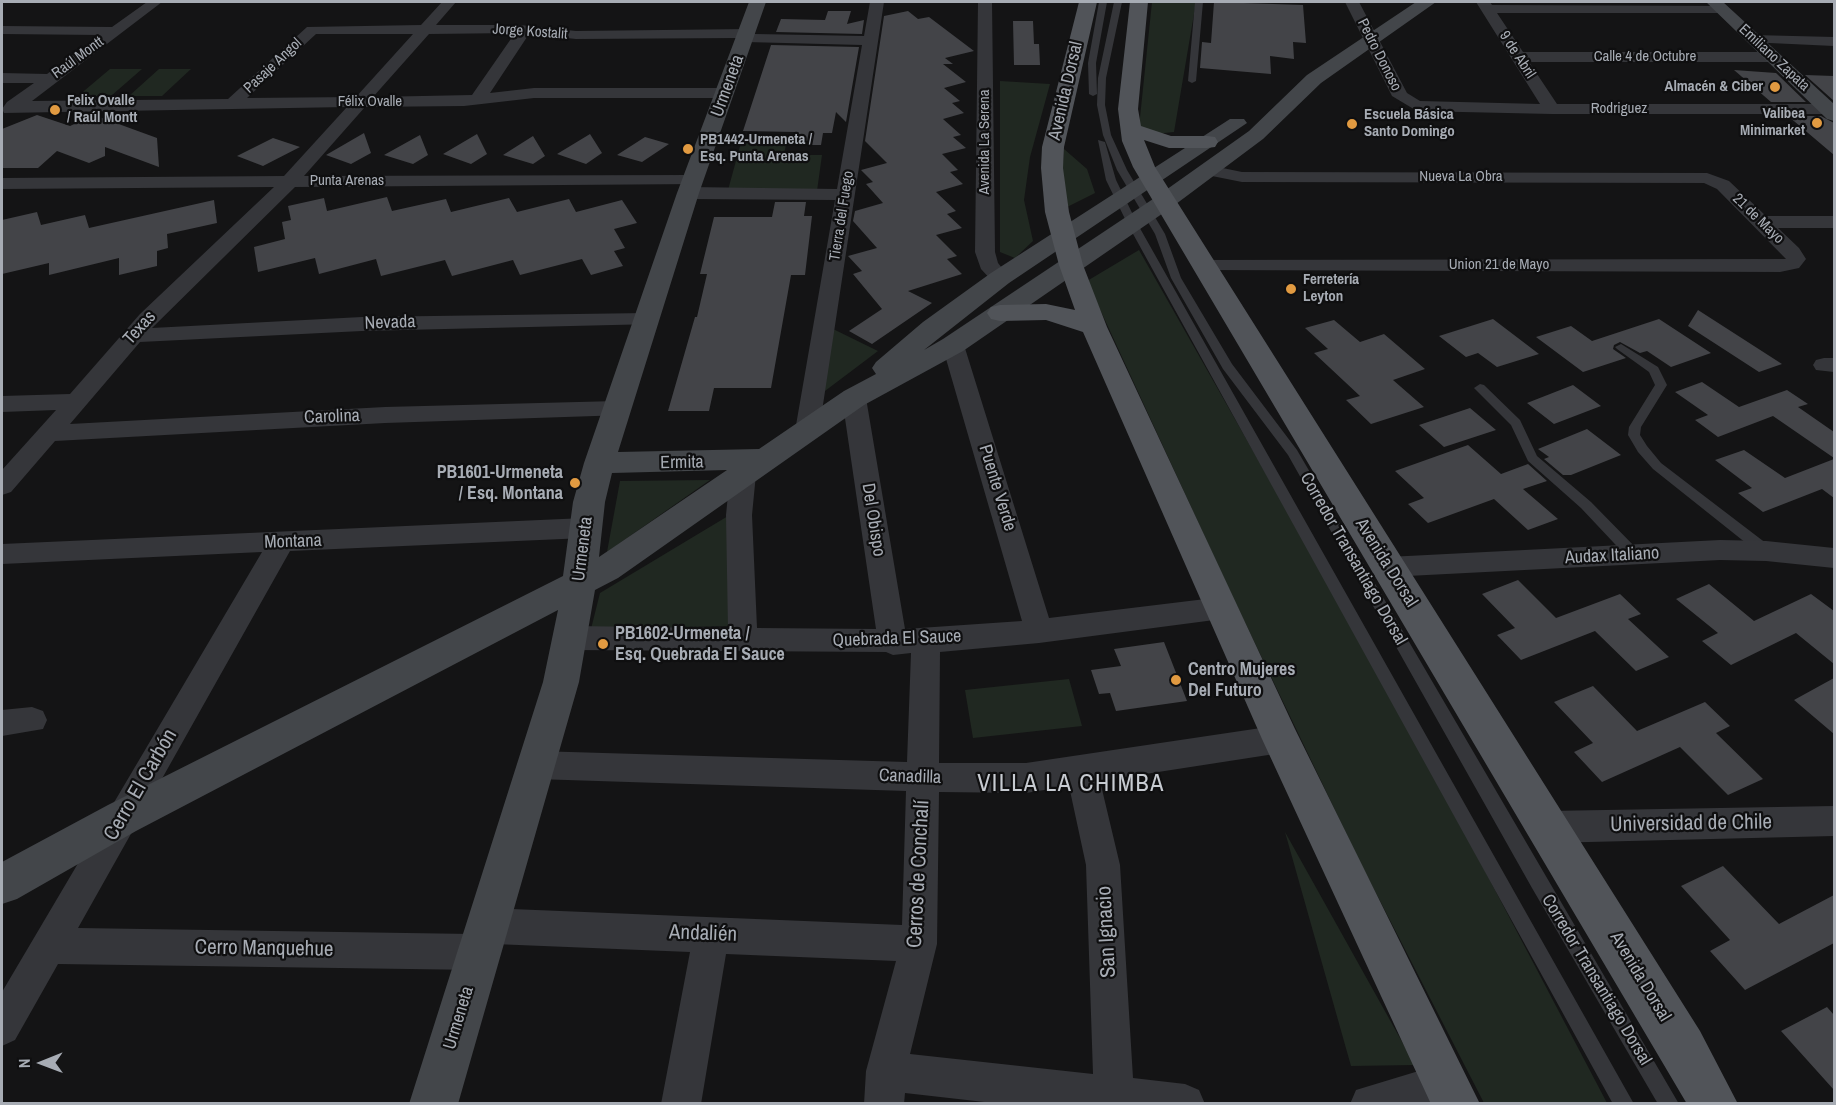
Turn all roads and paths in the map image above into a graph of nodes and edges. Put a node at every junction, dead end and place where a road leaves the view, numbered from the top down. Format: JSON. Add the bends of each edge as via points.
{"nodes":[{"id":1,"x":155,"y":2,"type":"edge"},
{"id":2,"x":450,"y":2,"type":"edge"},
{"id":3,"x":757,"y":2,"type":"edge"},
{"id":4,"x":877,"y":2,"type":"edge"},
{"id":5,"x":985,"y":2,"type":"edge"},
{"id":6,"x":1088,"y":2,"type":"edge"},
{"id":7,"x":1103,"y":2,"type":"edge"},
{"id":8,"x":1118,"y":2,"type":"edge"},
{"id":9,"x":1139,"y":2,"type":"edge"},
{"id":10,"x":1199,"y":2,"type":"edge"},
{"id":11,"x":1352,"y":2,"type":"edge"},
{"id":12,"x":1427,"y":2,"type":"edge"},
{"id":13,"x":1485,"y":5,"type":"edge"},
{"id":14,"x":1719,"y":6,"type":"edge"},
{"id":15,"x":427,"y":29,"type":"junction"},
{"id":16,"x":2,"y":30,"type":"edge"},
{"id":17,"x":312,"y":30,"type":"joint"},
{"id":18,"x":525,"y":30,"type":"junction"},
{"id":19,"x":115,"y":31,"type":"junction"},
{"id":20,"x":747,"y":36,"type":"junction"},
{"id":21,"x":1372,"y":39,"type":"junction"},
{"id":22,"x":1753,"y":39,"type":"junction"},
{"id":23,"x":870,"y":41,"type":"junction"},
{"id":24,"x":1834,"y":42,"type":"edge"},
{"id":25,"x":1518,"y":57,"type":"junction"},
{"id":26,"x":1773,"y":57,"type":"junction"},
{"id":27,"x":2,"y":78,"type":"edge"},
{"id":28,"x":50,"y":79,"type":"junction"},
{"id":29,"x":1314,"y":79,"type":"junction"},
{"id":30,"x":1192,"y":81,"type":"dead end"},
{"id":31,"x":726,"y":93,"type":"junction"},
{"id":32,"x":477,"y":100,"type":"junction"},
{"id":33,"x":364,"y":102,"type":"junction"},
{"id":34,"x":233,"y":103,"type":"junction"},
{"id":35,"x":1411,"y":104,"type":"joint"},
{"id":36,"x":1552,"y":109,"type":"junction"},
{"id":37,"x":7,"y":110,"type":"edge"},
{"id":38,"x":1831,"y":112,"type":"edge"},
{"id":39,"x":1130,"y":129,"type":"junction"},
{"id":40,"x":1207,"y":142,"type":"junction"},
{"id":41,"x":1208,"y":170,"type":"junction"},
{"id":42,"x":1714,"y":180,"type":"joint"},
{"id":43,"x":291,"y":182,"type":"junction"},
{"id":44,"x":2,"y":183,"type":"edge"},
{"id":45,"x":691,"y":186,"type":"junction"},
{"id":46,"x":845,"y":195,"type":"junction"},
{"id":47,"x":1141,"y":201,"type":"junction"},
{"id":48,"x":1762,"y":222,"type":"junction"},
{"id":49,"x":1834,"y":222,"type":"edge"},
{"id":50,"x":1067,"y":250,"type":"junction"},
{"id":51,"x":1795,"y":262,"type":"joint"},
{"id":52,"x":1202,"y":264,"type":"junction"},
{"id":53,"x":1000,"y":278,"type":"junction"},
{"id":54,"x":1000,"y":313,"type":"junction"},
{"id":55,"x":647,"y":319,"type":"junction"},
{"id":56,"x":1094,"y":327,"type":"junction"},
{"id":57,"x":133,"y":336,"type":"junction"},
{"id":58,"x":953,"y":345,"type":"junction"},
{"id":59,"x":1621,"y":347,"type":"dead end"},
{"id":60,"x":1480,"y":388,"type":"dead end"},
{"id":61,"x":855,"y":398,"type":"junction"},
{"id":62,"x":76,"y":401,"type":"junction"},
{"id":63,"x":2,"y":404,"type":"edge"},
{"id":64,"x":617,"y":409,"type":"junction"},
{"id":65,"x":807,"y":430,"type":"junction"},
{"id":66,"x":48,"y":433,"type":"junction"},
{"id":67,"x":599,"y":463,"type":"junction"},
{"id":68,"x":754,"y":467,"type":"junction"},
{"id":69,"x":2,"y":486,"type":"edge"},
{"id":70,"x":585,"y":528,"type":"junction"},
{"id":71,"x":281,"y":543,"type":"junction"},
{"id":72,"x":1766,"y":551,"type":"junction"},
{"id":73,"x":2,"y":554,"type":"edge"},
{"id":74,"x":1634,"y":555,"type":"junction"},
{"id":75,"x":1834,"y":558,"type":"edge"},
{"id":76,"x":1388,"y":567,"type":"junction"},
{"id":77,"x":579,"y":584,"type":"junction"},
{"id":78,"x":1222,"y":608,"type":"junction"},
{"id":79,"x":1039,"y":631,"type":"junction"},
{"id":80,"x":570,"y":638,"type":"junction"},
{"id":81,"x":742,"y":640,"type":"junction"},
{"id":82,"x":926,"y":641,"type":"junction"},
{"id":83,"x":893,"y":643,"type":"junction"},
{"id":84,"x":32,"y":720,"type":"dead end"},
{"id":85,"x":2,"y":723,"type":"edge"},
{"id":86,"x":1281,"y":739,"type":"junction"},
{"id":87,"x":536,"y":765,"type":"junction"},
{"id":88,"x":1081,"y":770,"type":"junction"},
{"id":89,"x":923,"y":778,"type":"junction"},
{"id":90,"x":122,"y":818,"type":"junction"},
{"id":91,"x":1834,"y":821,"type":"edge"},
{"id":92,"x":1548,"y":827,"type":"junction"},
{"id":93,"x":2,"y":884,"type":"edge"},
{"id":94,"x":711,"y":935,"type":"junction"},
{"id":95,"x":483,"y":939,"type":"junction"},
{"id":96,"x":919,"y":944,"type":"junction"},
{"id":97,"x":48,"y":946,"type":"junction"},
{"id":98,"x":2,"y":1027,"type":"edge"},
{"id":99,"x":885,"y":1087,"type":"edge"},
{"id":100,"x":1451,"y":1093,"type":"edge"},
{"id":101,"x":1114,"y":1098,"type":"junction"},
{"id":102,"x":434,"y":1104,"type":"edge"},
{"id":103,"x":681,"y":1104,"type":"edge"},
{"id":104,"x":1185,"y":1104,"type":"edge"},
{"id":105,"x":1370,"y":1104,"type":"edge"},
{"id":106,"x":1624,"y":1104,"type":"edge"},
{"id":107,"x":1669,"y":1104,"type":"edge"},
{"id":108,"x":1714,"y":1104,"type":"edge"}],
"edges":[{"from":1,"to":19,"type":"street","name":"Raúl Montt"},
{"from":2,"to":15,"type":"street","name":"Texas"},
{"from":3,"to":20,"type":"main road","name":"Urmeneta"},
{"from":4,"to":23,"type":"street","name":"Tierra del Fuego"},
{"from":5,"to":53,"type":"street","name":"Avenida La Serena","via":[[985,252],[988,266]]},
{"from":6,"to":50,"type":"main road","name":"Avenida Dorsal","via":[[1053,147],[1053,190]]},
{"from":7,"to":47,"type":"lane","name":"Corredor Transantiago Dorsal","via":[[1092,63],[1093,108],[1108,173]]},
{"from":8,"to":47,"type":"lane","name":"Corredor Transantiago Dorsal","via":[[1102,78],[1101,105],[1107,135]]},
{"from":9,"to":39,"type":"main road","name":"Avenida Dorsal","via":[[1128,97]]},
{"from":10,"to":30,"type":"lane"},
{"from":11,"to":21,"type":"street","name":"Pedro Donoso"},
{"from":12,"to":21,"type":"main road"},
{"from":13,"to":14,"type":"street"},
{"from":13,"to":25,"type":"street","name":"9 de Abril"},
{"from":14,"to":22,"type":"main road","name":"Emiliano Zapata"},
{"from":15,"to":17,"type":"street","name":"Jorge Kostalit"},
{"from":15,"to":18,"type":"street","name":"Jorge Kostalit"},
{"from":15,"to":33,"type":"street","name":"Texas"},
{"from":16,"to":19,"type":"street"},
{"from":17,"to":34,"type":"street","name":"Pasaje Angol"},
{"from":18,"to":20,"type":"street","name":"Jorge Kostalit","via":[[566,35]]},
{"from":18,"to":32,"type":"street"},
{"from":19,"to":28,"type":"street","name":"Raúl Montt"},
{"from":20,"to":23,"type":"street","name":"Jorge Kostalit"},
{"from":20,"to":31,"type":"main road","name":"Urmeneta"},
{"from":21,"to":29,"type":"main road"},
{"from":21,"to":35,"type":"street","name":"Pedro Donoso","via":[[1400,96]]},
{"from":22,"to":24,"type":"street"},
{"from":22,"to":26,"type":"main road","name":"Emiliano Zapata"},
{"from":23,"to":46,"type":"street","name":"Tierra del Fuego"},
{"from":25,"to":26,"type":"street","name":"Calle 4 de Octubre"},
{"from":25,"to":36,"type":"street","name":"9 de Abril"},
{"from":26,"to":38,"type":"main road","name":"Emiliano Zapata"},
{"from":27,"to":28,"type":"street"},
{"from":28,"to":37,"type":"street","name":"Raúl Montt"},
{"from":29,"to":40,"type":"main road","via":[[1269,102]]},
{"from":29,"to":41,"type":"main road","via":[[1256,135]]},
{"from":31,"to":32,"type":"street","name":"Félix Ovalle","via":[[534,93]]},
{"from":31,"to":45,"type":"main road","name":"Urmeneta"},
{"from":32,"to":33,"type":"street","name":"Félix Ovalle"},
{"from":33,"to":34,"type":"street","name":"Félix Ovalle"},
{"from":33,"to":43,"type":"street","name":"Texas"},
{"from":34,"to":37,"type":"street","name":"Félix Ovalle"},
{"from":35,"to":36,"type":"street","name":"Rodriguez","via":[[1429,108]]},
{"from":36,"to":38,"type":"street","name":"Rodriguez"},
{"from":39,"to":40,"type":"main road","via":[[1169,142]]},
{"from":39,"to":47,"type":"main road","name":"Avenida Dorsal"},
{"from":40,"to":47,"type":"main road"},
{"from":41,"to":42,"type":"street","name":"Nueva La Obra","via":[[1242,177]]},
{"from":41,"to":47,"type":"main road"},
{"from":42,"to":48,"type":"street","name":"21 de Mayo"},
{"from":43,"to":44,"type":"street","name":"Punta Arenas"},
{"from":43,"to":45,"type":"street","name":"Punta Arenas"},
{"from":43,"to":57,"type":"street","name":"Texas","via":[[171,294]]},
{"from":45,"to":46,"type":"street","name":"Punta Arenas"},
{"from":45,"to":55,"type":"main road","name":"Urmeneta"},
{"from":46,"to":65,"type":"street","name":"Tierra del Fuego"},
{"from":47,"to":50,"type":"main road"},
{"from":47,"to":52,"type":"main road","name":"Avenida Dorsal"},
{"from":47,"to":106,"type":"lane","name":"Corredor Transantiago Dorsal"},
{"from":47,"to":107,"type":"lane","name":"Corredor Transantiago Dorsal","via":[[1164,241],[1176,278],[1227,366],[1293,453]]},
{"from":48,"to":49,"type":"street"},
{"from":48,"to":51,"type":"street","name":"21 de Mayo","via":[[1792,252]]},
{"from":50,"to":53,"type":"main road"},
{"from":50,"to":54,"type":"main road"},
{"from":50,"to":56,"type":"main road","name":"Avenida Dorsal"},
{"from":51,"to":52,"type":"street","name":"Union 21 de Mayo","via":[[1780,266]]},
{"from":52,"to":76,"type":"main road","name":"Avenida Dorsal"},
{"from":53,"to":61,"type":"main road","via":[[911,345]]},
{"from":54,"to":56,"type":"main road","via":[[1046,312]]},
{"from":54,"to":58,"type":"main road"},
{"from":55,"to":57,"type":"street","name":"Nevada","via":[[362,324]]},
{"from":55,"to":64,"type":"main road","name":"Urmeneta"},
{"from":56,"to":78,"type":"main road","name":"Avenida Dorsal"},
{"from":57,"to":62,"type":"street","name":"Texas"},
{"from":58,"to":61,"type":"main road"},
{"from":58,"to":79,"type":"street","name":"Puente Verde"},
{"from":59,"to":72,"type":"lane","via":[[1654,370],[1661,385],[1635,428],[1634,435],[1642,449],[1657,466]]},
{"from":60,"to":74,"type":"lane","via":[[1516,423],[1532,458],[1586,505]]},
{"from":61,"to":65,"type":"main road"},
{"from":61,"to":83,"type":"street","name":"Del Obispo"},
{"from":62,"to":63,"type":"street"},
{"from":62,"to":66,"type":"street","name":"Texas"},
{"from":64,"to":66,"type":"street","name":"Carolina","via":[[363,416]]},
{"from":64,"to":67,"type":"main road","name":"Urmeneta"},
{"from":65,"to":68,"type":"main road"},
{"from":66,"to":69,"type":"street","name":"Texas"},
{"from":67,"to":68,"type":"main road","name":"Ermita"},
{"from":67,"to":70,"type":"main road","name":"Urmeneta"},
{"from":68,"to":77,"type":"main road"},
{"from":68,"to":81,"type":"street","via":[[739,515]]},
{"from":70,"to":71,"type":"street","name":"Montana"},
{"from":70,"to":77,"type":"main road","name":"Urmeneta"},
{"from":71,"to":73,"type":"street","name":"Montana"},
{"from":71,"to":90,"type":"street","name":"Cerro El Carbón"},
{"from":72,"to":74,"type":"street","name":"Audax Italiano"},
{"from":72,"to":75,"type":"street","name":"Audax Italiano"},
{"from":74,"to":76,"type":"street","name":"Audax Italiano"},
{"from":76,"to":92,"type":"main road","name":"Avenida Dorsal"},
{"from":77,"to":80,"type":"main road","name":"Urmeneta"},
{"from":77,"to":90,"type":"main road"},
{"from":78,"to":79,"type":"street","name":"Quebrada El Sauce"},
{"from":78,"to":86,"type":"main road","name":"Avenida Dorsal"},
{"from":79,"to":82,"type":"street","name":"Quebrada El Sauce"},
{"from":80,"to":81,"type":"street","name":"Quebrada El Sauce"},
{"from":80,"to":87,"type":"main road","name":"Urmeneta"},
{"from":81,"to":83,"type":"street","name":"Quebrada El Sauce"},
{"from":82,"to":83,"type":"street","name":"Quebrada El Sauce"},
{"from":82,"to":89,"type":"street","name":"Cerros de Conchalí"},
{"from":84,"to":85,"type":"street"},
{"from":86,"to":88,"type":"street","name":"Canadilla"},
{"from":86,"to":100,"type":"main road","name":"Avenida Dorsal"},
{"from":87,"to":89,"type":"street","name":"Canadilla"},
{"from":87,"to":95,"type":"main road","name":"Urmeneta"},
{"from":88,"to":89,"type":"street","name":"Canadilla","via":[[1026,778]]},
{"from":88,"to":101,"type":"street","name":"San Ignacio","via":[[1100,839],[1103,866]]},
{"from":89,"to":96,"type":"street","name":"Cerros de Conchalí"},
{"from":90,"to":93,"type":"main road"},
{"from":90,"to":97,"type":"street","name":"Cerro El Carbón"},
{"from":91,"to":92,"type":"street","name":"Universidad de Chile"},
{"from":92,"to":108,"type":"main road","name":"Avenida Dorsal"},
{"from":94,"to":95,"type":"street","name":"Andalién"},
{"from":94,"to":96,"type":"street","name":"Andalién"},
{"from":94,"to":103,"type":"street"},
{"from":95,"to":97,"type":"street","name":"Cerro Manquehue"},
{"from":95,"to":102,"type":"main road","name":"Urmeneta"},
{"from":96,"to":99,"type":"street","name":"Cerros de Conchalí"},
{"from":97,"to":98,"type":"street","name":"Cerro El Carbón"},
{"from":99,"to":101,"type":"street"},
{"from":100,"to":105,"type":"street"},
{"from":101,"to":104,"type":"street"}]}
